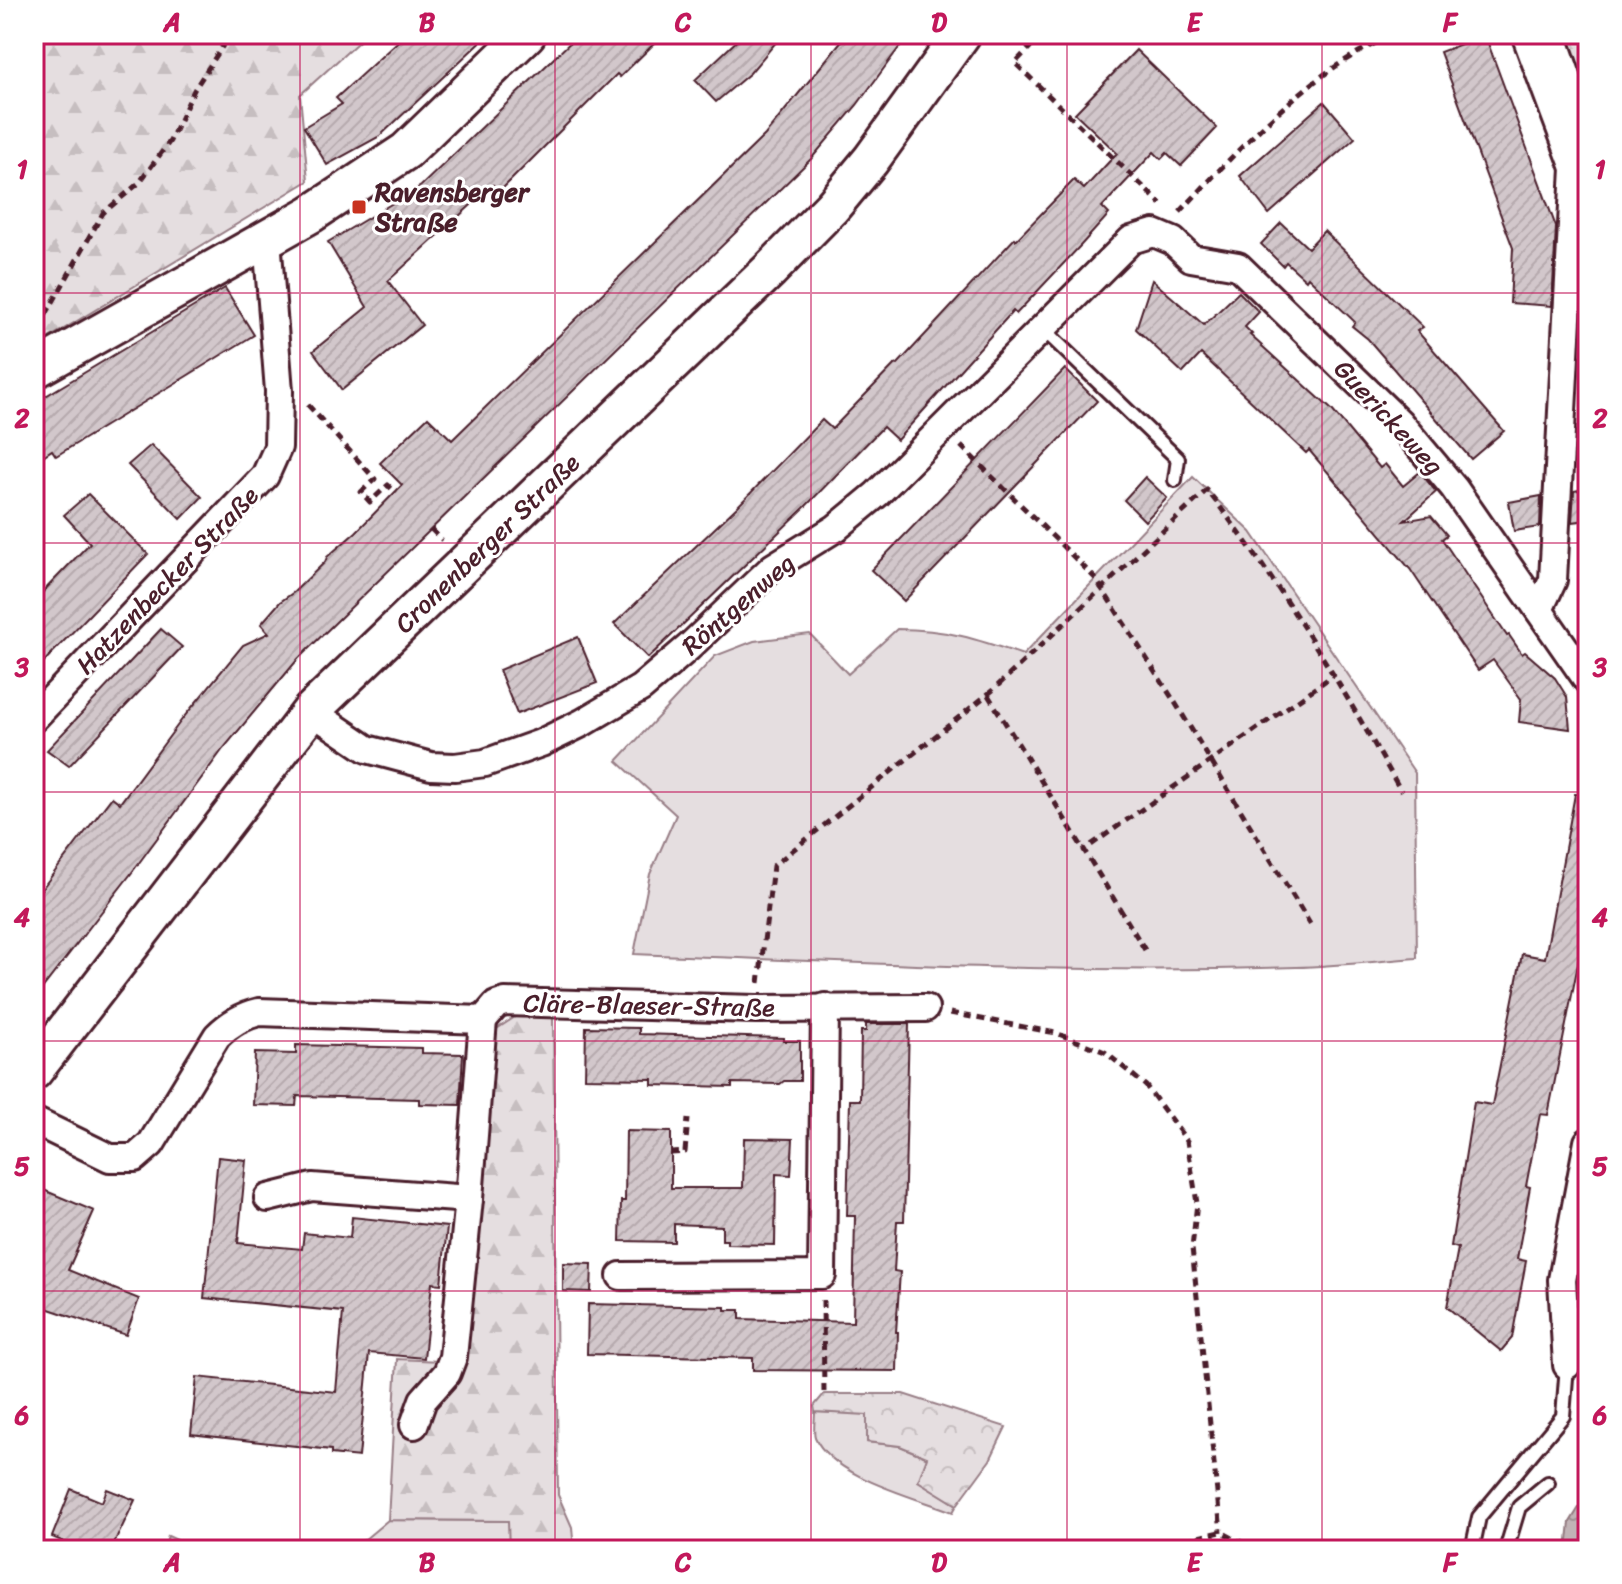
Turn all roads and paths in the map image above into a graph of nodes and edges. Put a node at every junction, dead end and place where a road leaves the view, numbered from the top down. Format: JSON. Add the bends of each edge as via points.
{"nodes":[{"id":1,"x":227,"y":34,"type":"edge"},
{"id":2,"x":527,"y":34,"type":"edge"},
{"id":3,"x":962,"y":34,"type":"edge"},
{"id":4,"x":1026,"y":34,"type":"edge"},
{"id":5,"x":1397,"y":34,"type":"edge"},
{"id":6,"x":1525,"y":34,"type":"edge"},
{"id":7,"x":1552,"y":34,"type":"edge"},
{"id":8,"x":1588,"y":135,"type":"edge"},
{"id":9,"x":1582,"y":168,"type":"edge"},
{"id":10,"x":1200,"y":191,"type":"dead end"},
{"id":11,"x":1163,"y":207,"type":"dead end"},
{"id":12,"x":267,"y":239,"type":"junction"},
{"id":13,"x":1131,"y":240,"type":"joint"},
{"id":14,"x":1043,"y":329,"type":"junction"},
{"id":15,"x":34,"y":336,"type":"edge"},
{"id":16,"x":34,"y":370,"type":"edge"},
{"id":17,"x":279,"y":391,"type":"junction"},
{"id":18,"x":943,"y":429,"type":"junction"},
{"id":19,"x":1175,"y":480,"type":"dead end"},
{"id":20,"x":396,"y":493,"type":"dead end"},
{"id":21,"x":373,"y":499,"type":"junction"},
{"id":22,"x":378,"y":507,"type":"dead end"},
{"id":23,"x":1101,"y":588,"type":"junction"},
{"id":24,"x":1539,"y":610,"type":"junction"},
{"id":25,"x":1335,"y":674,"type":"junction"},
{"id":26,"x":1588,"y":681,"type":"edge"},
{"id":27,"x":988,"y":695,"type":"junction"},
{"id":28,"x":311,"y":711,"type":"junction"},
{"id":29,"x":34,"y":718,"type":"edge"},
{"id":30,"x":1212,"y":762,"type":"junction"},
{"id":31,"x":1401,"y":791,"type":"dead end"},
{"id":32,"x":1084,"y":850,"type":"junction"},
{"id":33,"x":1310,"y":924,"type":"dead end"},
{"id":34,"x":1145,"y":950,"type":"dead end"},
{"id":35,"x":825,"y":1007,"type":"junction"},
{"id":36,"x":925,"y":1008,"type":"joint"},
{"id":37,"x":756,"y":1009,"type":"junction"},
{"id":38,"x":483,"y":1020,"type":"junction"},
{"id":39,"x":34,"y":1071,"type":"edge"},
{"id":40,"x":688,"y":1119,"type":"dead end"},
{"id":41,"x":34,"y":1121,"type":"edge"},
{"id":42,"x":1588,"y":1142,"type":"edge"},
{"id":43,"x":671,"y":1153,"type":"dead end"},
{"id":44,"x":268,"y":1198,"type":"dead end"},
{"id":45,"x":469,"y":1199,"type":"junction"},
{"id":46,"x":822,"y":1275,"type":"junction"},
{"id":47,"x":621,"y":1276,"type":"dead end"},
{"id":48,"x":1567,"y":1365,"type":"joint"},
{"id":49,"x":824,"y":1394,"type":"dead end"},
{"id":50,"x":414,"y":1425,"type":"dead end"},
{"id":51,"x":1548,"y":1483,"type":"dead end"},
{"id":52,"x":1221,"y":1532,"type":"junction"},
{"id":53,"x":1174,"y":1550,"type":"edge"},
{"id":54,"x":1257,"y":1550,"type":"edge"},
{"id":55,"x":1472,"y":1550,"type":"edge"},
{"id":56,"x":1506,"y":1550,"type":"edge"}],
"edges":[{"from":1,"to":15,"type":"path","via":[[170,141],[139,183],[103,213]]},
{"from":2,"to":12,"type":"main road","via":[[406,151]]},
{"from":3,"to":28,"type":"main road","name":"Cronenberger Straße","via":[[832,207]]},
{"from":4,"to":11,"type":"path","via":[[1034,43],[1015,63]]},
{"from":5,"to":10,"type":"path","via":[[1326,72]]},
{"from":6,"to":9,"type":"street"},
{"from":7,"to":8,"type":"street"},
{"from":9,"to":24,"type":"street","via":[[1553,580]]},
{"from":12,"to":16,"type":"main road"},
{"from":12,"to":17,"type":"street","name":"Hatzenbecker Straße"},
{"from":13,"to":14,"type":"street","name":"Röntgenweg"},
{"from":13,"to":24,"type":"street","name":"Guerickeweg","via":[[1154,233],[1173,241],[1191,258],[1238,266],[1399,422],[1454,488]]},
{"from":14,"to":18,"type":"street","name":"Röntgenweg"},
{"from":14,"to":19,"type":"lane","via":[[1178,459]]},
{"from":17,"to":21,"type":"path","via":[[303,399],[375,479],[361,492],[370,502]]},
{"from":17,"to":29,"type":"street","name":"Hatzenbecker Straße","via":[[278,447],[265,476]]},
{"from":18,"to":23,"type":"path"},
{"from":18,"to":28,"type":"street","name":"Röntgenweg","via":[[877,494],[836,528],[773,567],[641,688],[541,743],[485,763],[431,766],[367,749]]},
{"from":20,"to":21,"type":"path","via":[[388,485]]},
{"from":21,"to":22,"type":"path"},
{"from":23,"to":25,"type":"path","via":[[1207,490]]},
{"from":23,"to":27,"type":"path"},
{"from":23,"to":30,"type":"path"},
{"from":24,"to":26,"type":"street","name":"Guerickeweg"},
{"from":25,"to":30,"type":"path"},
{"from":25,"to":31,"type":"path"},
{"from":27,"to":32,"type":"path"},
{"from":27,"to":37,"type":"path","via":[[773,866]]},
{"from":28,"to":39,"type":"main road","name":"Cronenberger Straße"},
{"from":30,"to":32,"type":"path"},
{"from":30,"to":33,"type":"path"},
{"from":32,"to":34,"type":"path"},
{"from":35,"to":36,"type":"street","name":"Cläre-Blaeser-Straße"},
{"from":35,"to":37,"type":"street","name":"Cläre-Blaeser-Straße"},
{"from":35,"to":46,"type":"street"},
{"from":36,"to":52,"type":"path","via":[[1056,1033],[1105,1052],[1146,1086],[1187,1141],[1197,1203],[1192,1248]]},
{"from":37,"to":38,"type":"street","name":"Cläre-Blaeser-Straße","via":[[505,1002]]},
{"from":38,"to":41,"type":"street","via":[[259,1012],[244,1016],[217,1036],[151,1144],[135,1158],[110,1158]]},
{"from":38,"to":45,"type":"street"},
{"from":40,"to":43,"type":"path","via":[[685,1152]]},
{"from":42,"to":48,"type":"street","via":[[1562,1280]]},
{"from":44,"to":45,"type":"street","via":[[312,1187]]},
{"from":45,"to":50,"type":"street","via":[[453,1357],[447,1373],[423,1400]]},
{"from":46,"to":47,"type":"street"},
{"from":46,"to":49,"type":"path"},
{"from":48,"to":55,"type":"lane","via":[[1563,1416],[1479,1517]]},
{"from":51,"to":56,"type":"lane","via":[[1519,1507]]},
{"from":52,"to":53,"type":"path","via":[[1189,1539]]},
{"from":52,"to":54,"type":"path"}]}
